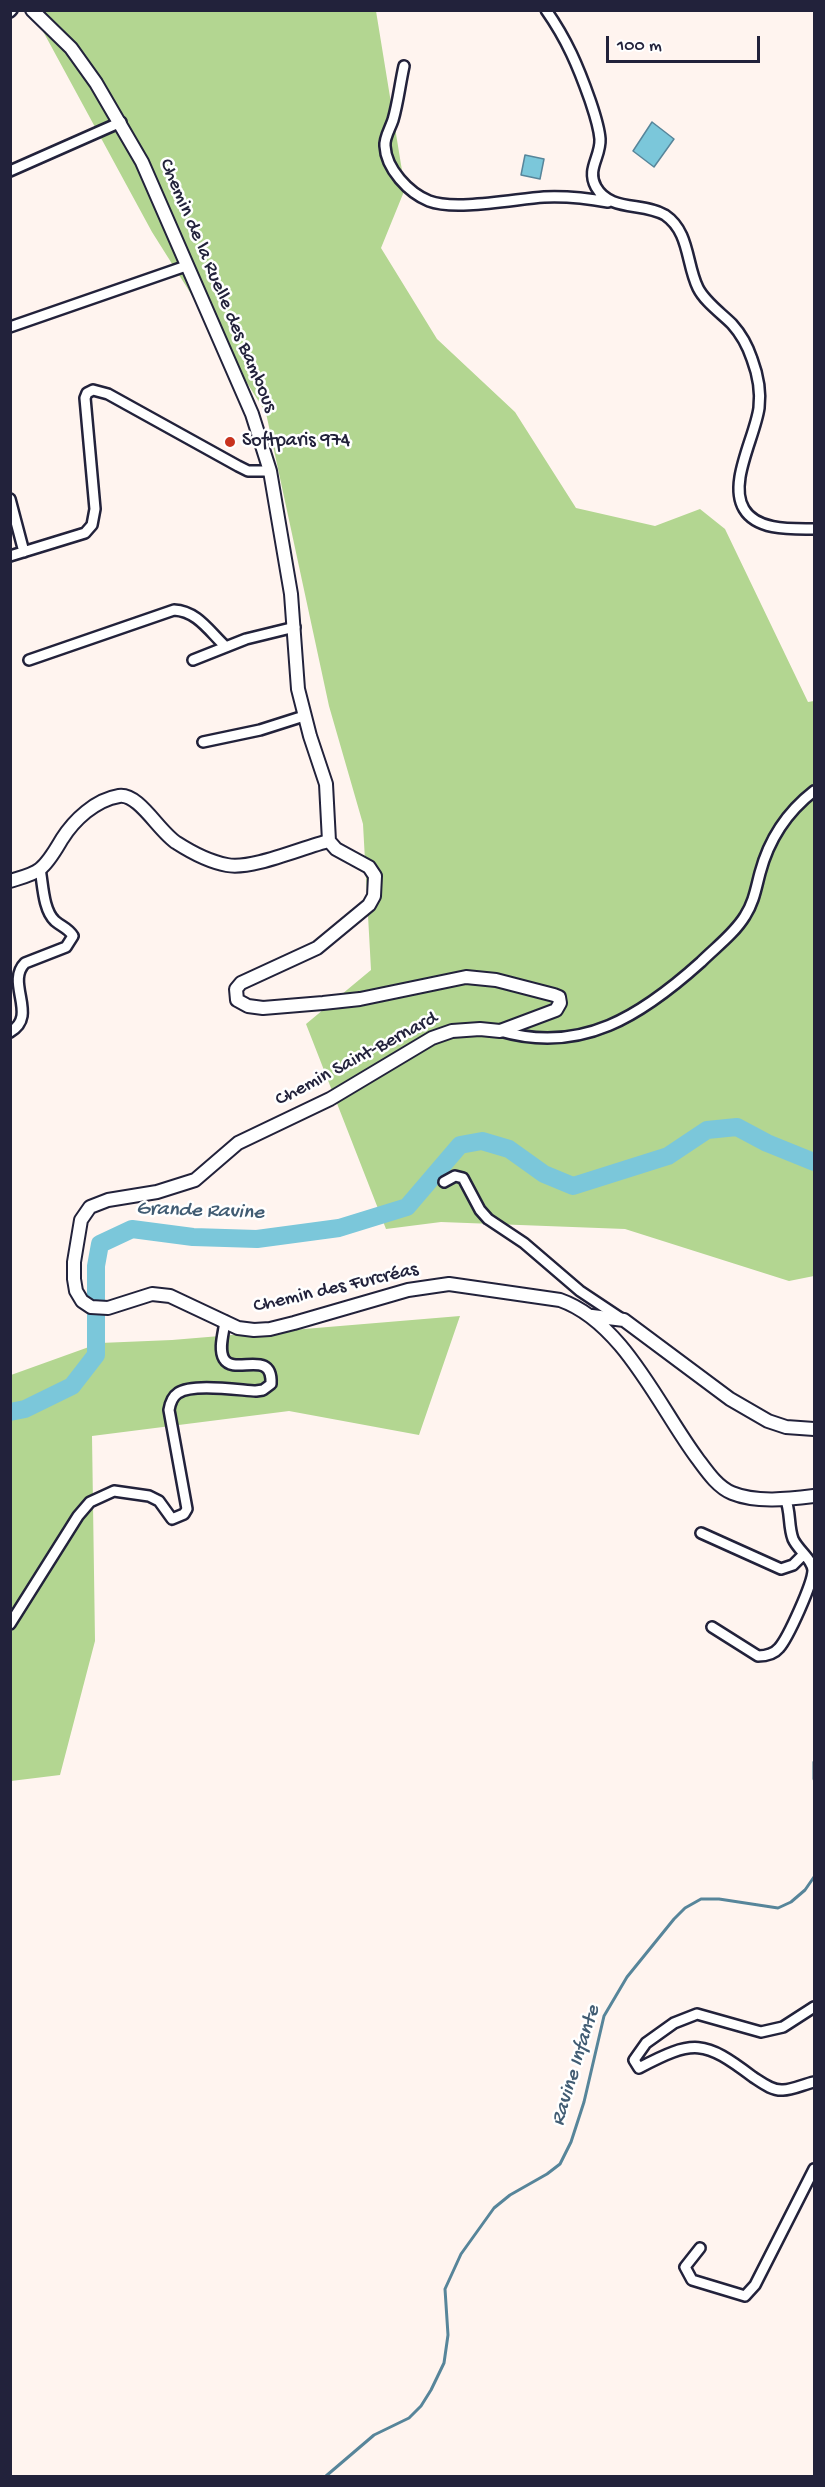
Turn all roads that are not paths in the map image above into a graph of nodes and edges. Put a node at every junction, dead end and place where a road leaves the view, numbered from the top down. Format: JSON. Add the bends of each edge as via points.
{"nodes":[{"id":1,"x":32,"y":10,"type":"edge"},
{"id":2,"x":546,"y":10,"type":"edge"},
{"id":3,"x":404,"y":66,"type":"dead end"},
{"id":4,"x":121,"y":122,"type":"junction"},
{"id":5,"x":10,"y":171,"type":"edge"},
{"id":6,"x":611,"y":202,"type":"junction"},
{"id":7,"x":186,"y":266,"type":"junction"},
{"id":8,"x":10,"y":327,"type":"edge"},
{"id":9,"x":270,"y":471,"type":"junction"},
{"id":10,"x":10,"y":499,"type":"edge"},
{"id":11,"x":814,"y":529,"type":"edge"},
{"id":12,"x":24,"y":552,"type":"junction"},
{"id":13,"x":10,"y":556,"type":"edge"},
{"id":14,"x":295,"y":627,"type":"junction"},
{"id":15,"x":225,"y":646,"type":"junction"},
{"id":16,"x":29,"y":660,"type":"dead end"},
{"id":17,"x":193,"y":660,"type":"dead end"},
{"id":18,"x":304,"y":716,"type":"junction"},
{"id":19,"x":203,"y":742,"type":"dead end"},
{"id":20,"x":814,"y":791,"type":"edge"},
{"id":21,"x":329,"y":841,"type":"junction"},
{"id":22,"x":40,"y":869,"type":"junction"},
{"id":23,"x":10,"y":881,"type":"edge"},
{"id":24,"x":500,"y":1031,"type":"junction"},
{"id":25,"x":10,"y":1032,"type":"edge"},
{"id":26,"x":444,"y":1182,"type":"dead end"},
{"id":27,"x":108,"y":1308,"type":"joint"},
{"id":28,"x":592,"y":1316,"type":"junction"},
{"id":29,"x":624,"y":1320,"type":"junction"},
{"id":30,"x":225,"y":1321,"type":"junction"},
{"id":31,"x":617,"y":1343,"type":"junction"},
{"id":32,"x":814,"y":1429,"type":"edge"},
{"id":33,"x":814,"y":1496,"type":"edge"},
{"id":34,"x":785,"y":1498,"type":"junction"},
{"id":35,"x":701,"y":1533,"type":"dead end"},
{"id":36,"x":803,"y":1555,"type":"junction"},
{"id":37,"x":10,"y":1624,"type":"edge"},
{"id":38,"x":712,"y":1627,"type":"dead end"},
{"id":39,"x":814,"y":2007,"type":"edge"},
{"id":40,"x":814,"y":2082,"type":"edge"},
{"id":41,"x":814,"y":2169,"type":"edge"},
{"id":42,"x":699,"y":2248,"type":"dead end"}],
"edges":[{"from":1,"to":4,"type":"street","name":"Chemin de la Ruelle des Bambous","via":[[71,48]]},
{"from":2,"to":6,"type":"street","via":[[572,51],[592,106],[600,141],[592,177],[601,194]]},
{"from":3,"to":6,"type":"street","via":[[384,144],[393,171],[414,192],[429,201],[448,205],[554,197]]},
{"from":4,"to":5,"type":"street"},
{"from":4,"to":7,"type":"street","name":"Chemin de la Ruelle des Bambous"},
{"from":6,"to":11,"type":"street","via":[[652,210],[671,221],[687,247],[701,294],[734,326],[748,350],[760,388],[760,405],[741,474],[740,503],[745,512],[766,526]]},
{"from":7,"to":8,"type":"street"},
{"from":7,"to":9,"type":"street","name":"Chemin de la Ruelle des Bambous","via":[[252,414]]},
{"from":9,"to":12,"type":"street","via":[[248,471],[108,394],[93,390],[84,398],[95,509],[92,525],[80,536]]},
{"from":9,"to":14,"type":"street","name":"Chemin de la Ruelle des Bambous"},
{"from":10,"to":12,"type":"street"},
{"from":12,"to":13,"type":"street"},
{"from":14,"to":15,"type":"street"},
{"from":14,"to":18,"type":"street","name":"Chemin de la Ruelle des Bambous","via":[[298,689]]},
{"from":15,"to":16,"type":"street","via":[[198,618],[174,610]]},
{"from":15,"to":17,"type":"street"},
{"from":18,"to":19,"type":"street"},
{"from":18,"to":21,"type":"street","name":"Chemin de la Ruelle des Bambous","via":[[329,798]]},
{"from":20,"to":24,"type":"street","name":"Chemin Saint-Bernard","via":[[780,824],[746,915],[690,971],[658,996],[625,1019],[585,1035],[539,1039]]},
{"from":21,"to":22,"type":"street","via":[[264,861],[228,865],[177,843],[133,799],[119,796],[85,813]]},
{"from":21,"to":24,"type":"street","via":[[369,867],[375,876],[374,896],[369,905],[317,948],[241,984],[236,989],[237,1000],[262,1008],[323,1004],[466,977],[496,980],[559,997],[556,1010]]},
{"from":22,"to":23,"type":"street"},
{"from":22,"to":25,"type":"street","via":[[50,914],[73,936],[66,947],[20,968],[17,979],[22,1020]]},
{"from":24,"to":27,"type":"street","name":"Chemin Saint-Bernard","via":[[452,1031],[432,1038],[330,1099],[238,1143],[195,1180],[90,1206],[81,1220],[74,1280],[82,1301],[91,1307]]},
{"from":26,"to":29,"type":"street","via":[[455,1176],[463,1178],[488,1219]]},
{"from":27,"to":30,"type":"street","name":"Chemin des Furcréas","via":[[152,1294],[170,1296]]},
{"from":28,"to":29,"type":"street"},
{"from":28,"to":30,"type":"street","name":"Chemin des Furcréas","via":[[577,1305],[560,1300],[449,1284],[408,1290],[270,1329],[238,1328]]},
{"from":28,"to":31,"type":"street","name":"Chemin des Furcréas"},
{"from":29,"to":31,"type":"street","via":[[614,1326]]},
{"from":29,"to":32,"type":"street","via":[[747,1410],[777,1424]]},
{"from":30,"to":37,"type":"street","via":[[224,1359],[233,1365],[261,1364],[268,1370],[271,1384],[256,1391],[191,1389],[178,1393],[171,1401],[173,1441],[187,1509],[184,1514],[172,1519],[159,1501],[138,1494],[114,1491],[90,1502]]},
{"from":31,"to":34,"type":"street","name":"Chemin des Furcréas","via":[[718,1484],[743,1496]]},
{"from":33,"to":34,"type":"street","name":"Chemin des Furcréas"},
{"from":34,"to":36,"type":"street","via":[[793,1537]]},
{"from":35,"to":36,"type":"street","via":[[781,1569],[793,1565]]},
{"from":36,"to":38,"type":"street","via":[[813,1571],[808,1591],[779,1648],[758,1656]]},
{"from":39,"to":40,"type":"street","via":[[783,2027],[761,2032],[697,2014],[674,2023],[646,2043],[634,2060],[639,2068],[683,2048],[706,2047],[765,2085],[782,2091]]},
{"from":41,"to":42,"type":"street","via":[[756,2285],[745,2296],[692,2280],[685,2267]]}]}
